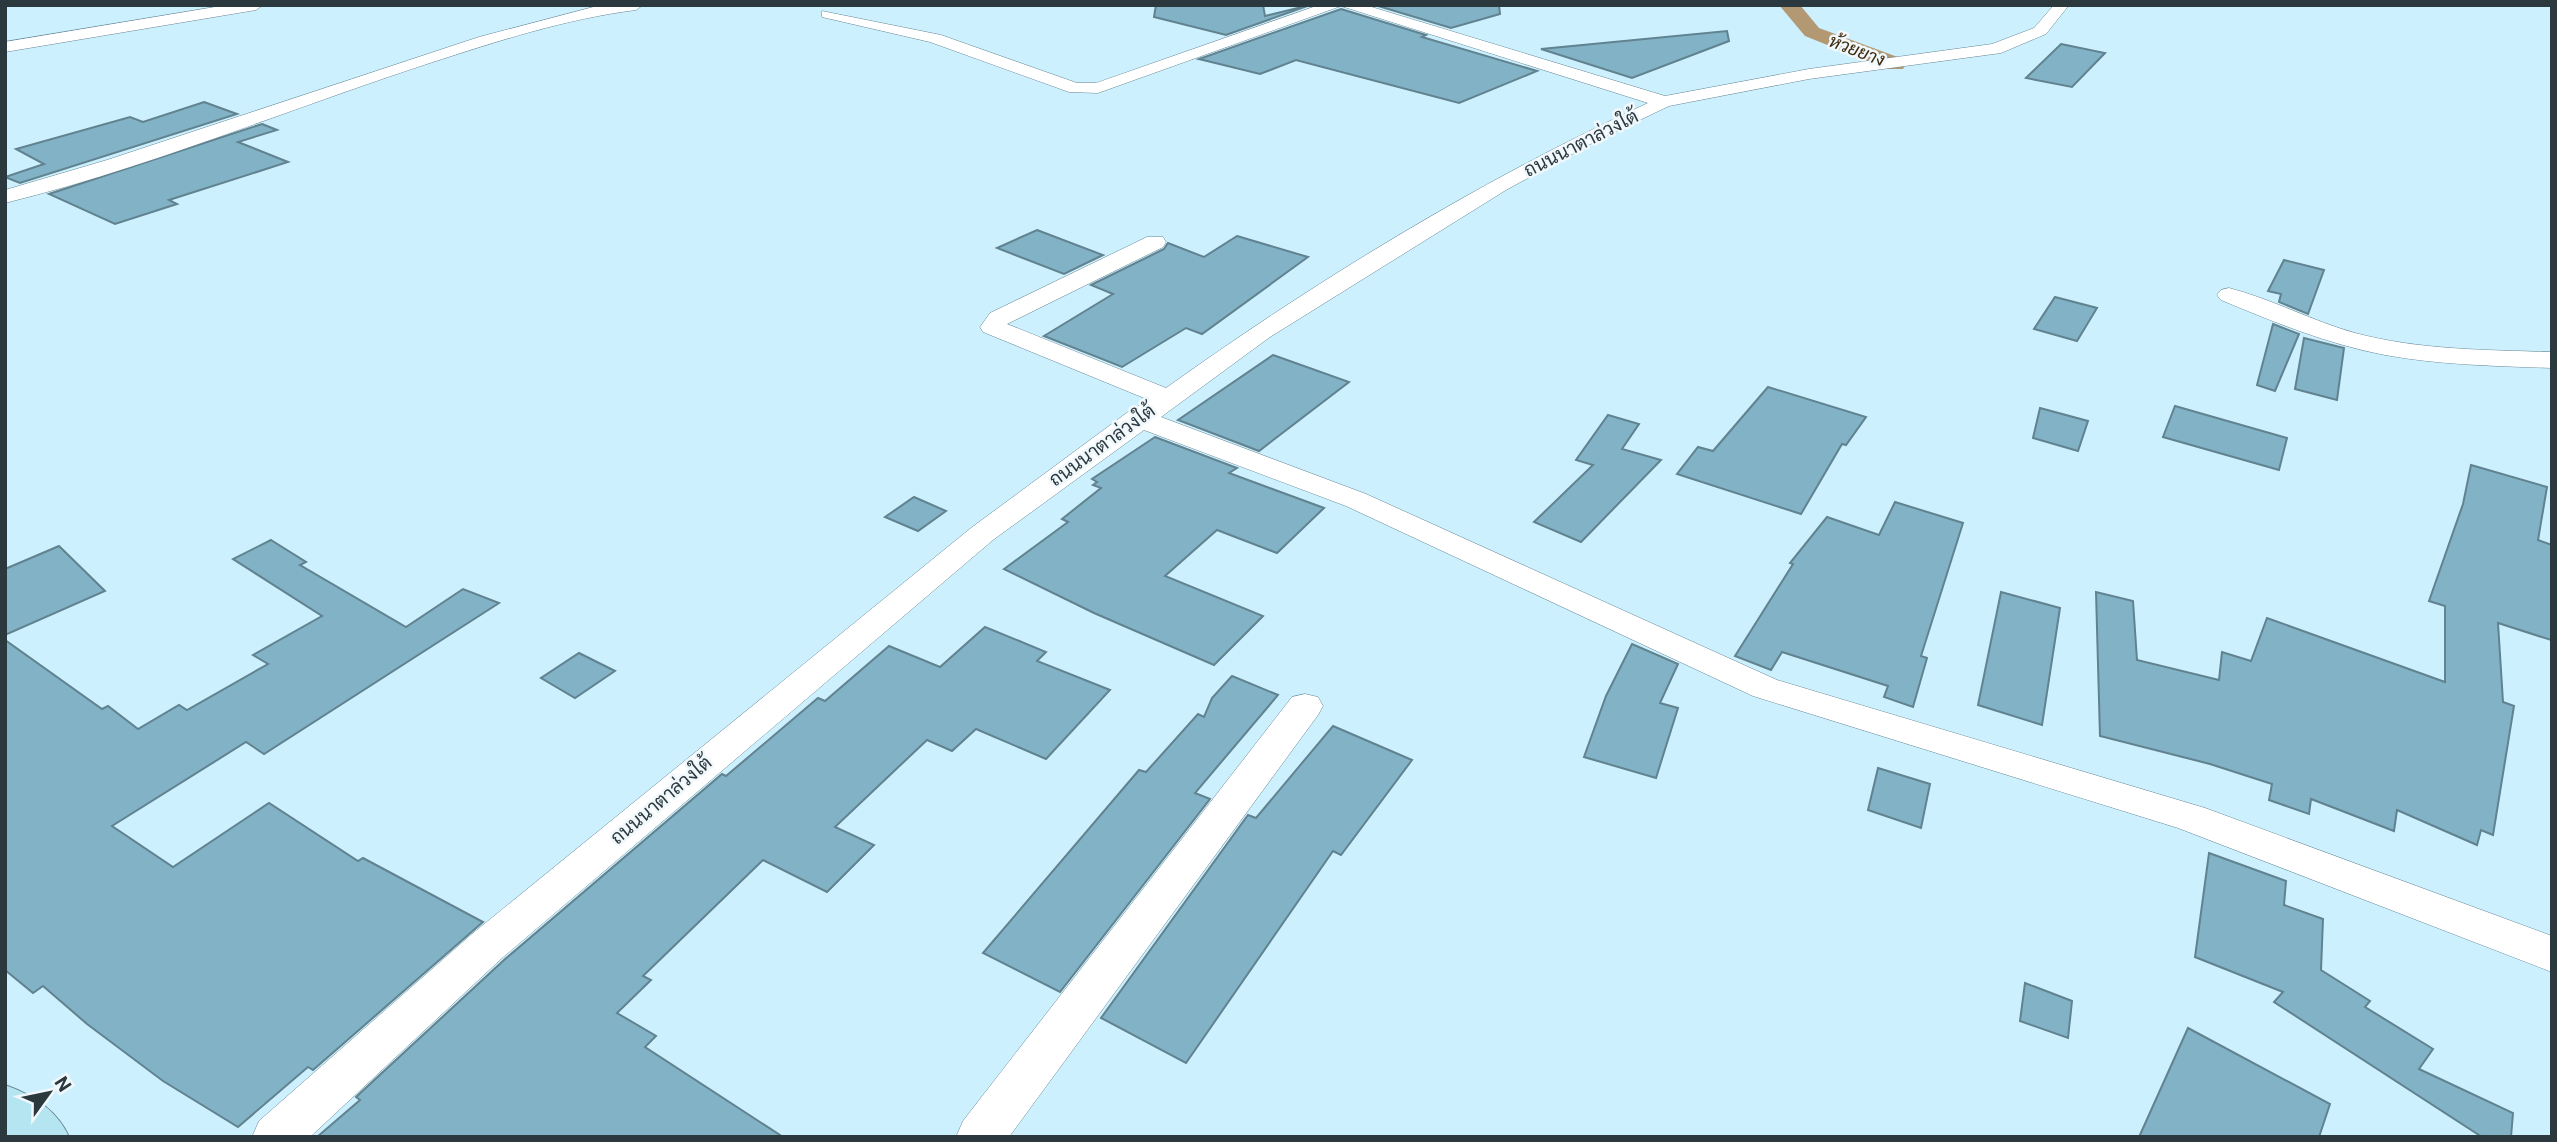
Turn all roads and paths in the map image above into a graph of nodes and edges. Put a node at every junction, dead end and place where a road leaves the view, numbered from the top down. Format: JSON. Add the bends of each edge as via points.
{"nodes":[{"id":1,"x":256,"y":5,"type":"edge"},
{"id":2,"x":543,"y":5,"type":"edge"},
{"id":3,"x":636,"y":5,"type":"edge"},
{"id":4,"x":1334,"y":5,"type":"edge"},
{"id":5,"x":1348,"y":5,"type":"edge"},
{"id":6,"x":2062,"y":5,"type":"edge"},
{"id":7,"x":582,"y":12,"type":"junction"},
{"id":8,"x":828,"y":14,"type":"dead end"},
{"id":9,"x":5,"y":47,"type":"edge"},
{"id":10,"x":1664,"y":102,"type":"junction"},
{"id":11,"x":5,"y":197,"type":"edge"},
{"id":12,"x":1156,"y":242,"type":"dead end"},
{"id":13,"x":2229,"y":295,"type":"dead end"},
{"id":14,"x":2552,"y":360,"type":"edge"},
{"id":15,"x":1167,"y":398,"type":"junction"},
{"id":16,"x":1138,"y":418,"type":"junction"},
{"id":17,"x":1305,"y":706,"type":"dead end"},
{"id":18,"x":2552,"y":954,"type":"edge"},
{"id":19,"x":5,"y":1111,"type":"edge"},
{"id":20,"x":40,"y":1137,"type":"edge"},
{"id":21,"x":276,"y":1137,"type":"edge"},
{"id":22,"x":981,"y":1137,"type":"edge"}],
"edges":[{"from":1,"to":9,"type":"street"},
{"from":2,"to":7,"type":"street"},
{"from":3,"to":7,"type":"street"},
{"from":4,"to":8,"type":"street","via":[[1098,88],[1075,88],[936,38]]},
{"from":5,"to":10,"type":"street"},
{"from":6,"to":10,"type":"street","name":"ถนนนาตาล่วงใต้","via":[[2040,31],[1995,50],[1809,74]]},
{"from":7,"to":11,"type":"street"},
{"from":10,"to":15,"type":"street","name":"ถนนนาตาล่วงใต้","via":[[1564,150],[1391,250]]},
{"from":12,"to":15,"type":"street","via":[[999,318],[992,327]]},
{"from":13,"to":14,"type":"street","via":[[2294,322],[2362,342],[2442,354]]},
{"from":15,"to":16,"type":"street","name":"ถนนนาตาล่วงใต้"},
{"from":16,"to":18,"type":"street","via":[[1356,500],[1765,688],[2190,818]]},
{"from":16,"to":21,"type":"street","name":"ถนนนาตาล่วงใต้","via":[[982,534],[758,718],[487,946]]},
{"from":17,"to":22,"type":"street"},
{"from":19,"to":20,"type":"main road"}]}
